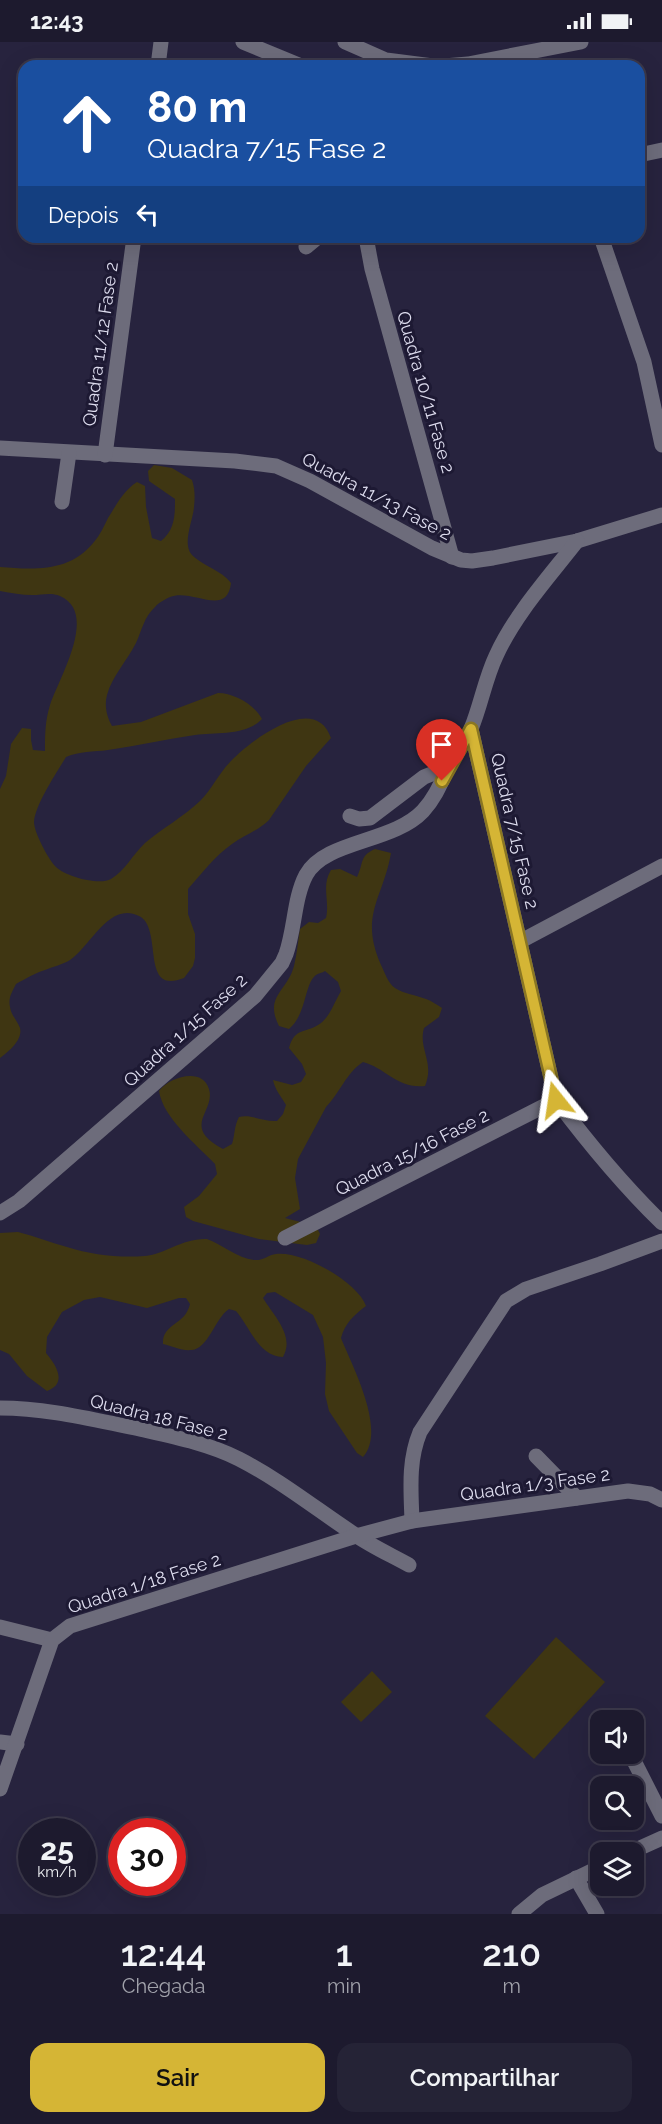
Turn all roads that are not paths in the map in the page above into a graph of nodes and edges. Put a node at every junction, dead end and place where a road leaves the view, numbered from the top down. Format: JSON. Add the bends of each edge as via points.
{"nodes":[{"id":1,"x":161,"y":42,"type":"edge"},
{"id":2,"x":243,"y":42,"type":"edge"},
{"id":3,"x":345,"y":42,"type":"edge"},
{"id":4,"x":581,"y":42,"type":"edge"},
{"id":5,"x":159,"y":60,"type":"edge"},
{"id":6,"x":286,"y":60,"type":"edge"},
{"id":7,"x":386,"y":60,"type":"edge"},
{"id":8,"x":489,"y":60,"type":"edge"},
{"id":9,"x":662,"y":150,"type":"edge"},
{"id":10,"x":645,"y":154,"type":"edge"},
{"id":11,"x":133,"y":243,"type":"edge"},
{"id":12,"x":367,"y":243,"type":"edge"},
{"id":13,"x":603,"y":243,"type":"edge"},
{"id":14,"x":662,"y":445,"type":"edge"},
{"id":15,"x":0,"y":448,"type":"edge"},
{"id":16,"x":69,"y":453,"type":"junction"},
{"id":17,"x":105,"y":455,"type":"junction"},
{"id":18,"x":62,"y":502,"type":"dead end"},
{"id":19,"x":662,"y":515,"type":"edge"},
{"id":20,"x":577,"y":541,"type":"junction"},
{"id":21,"x":452,"y":557,"type":"junction"},
{"id":22,"x":471,"y":729,"type":"junction"},
{"id":23,"x":449,"y":767,"type":"junction"},
{"id":24,"x":350,"y":816,"type":"dead end"},
{"id":25,"x":662,"y":866,"type":"edge"},
{"id":26,"x":521,"y":941,"type":"junction"},
{"id":27,"x":556,"y":1100,"type":"junction"},
{"id":28,"x":0,"y":1213,"type":"edge"},
{"id":29,"x":662,"y":1223,"type":"edge"},
{"id":30,"x":285,"y":1238,"type":"dead end"},
{"id":31,"x":662,"y":1241,"type":"edge"},
{"id":32,"x":0,"y":1408,"type":"edge"},
{"id":33,"x":536,"y":1456,"type":"dead end"},
{"id":34,"x":577,"y":1498,"type":"junction"},
{"id":35,"x":662,"y":1500,"type":"edge"},
{"id":36,"x":412,"y":1521,"type":"junction"},
{"id":37,"x":357,"y":1536,"type":"junction"},
{"id":38,"x":409,"y":1565,"type":"dead end"},
{"id":39,"x":0,"y":1628,"type":"edge"},
{"id":40,"x":52,"y":1640,"type":"junction"},
{"id":41,"x":0,"y":1742,"type":"edge"},
{"id":42,"x":17,"y":1744,"type":"junction"},
{"id":43,"x":635,"y":1764,"type":"edge"},
{"id":44,"x":0,"y":1789,"type":"edge"},
{"id":45,"x":662,"y":1816,"type":"edge"},
{"id":46,"x":662,"y":1838,"type":"edge"},
{"id":47,"x":644,"y":1846,"type":"edge"},
{"id":48,"x":590,"y":1872,"type":"edge"},
{"id":49,"x":576,"y":1878,"type":"junction"},
{"id":50,"x":519,"y":1914,"type":"edge"},
{"id":51,"x":597,"y":1914,"type":"edge"}],
"edges":[{"from":1,"to":5,"type":"street"},
{"from":2,"to":6,"type":"street"},
{"from":3,"to":7,"type":"street"},
{"from":4,"to":8,"type":"street"},
{"from":9,"to":10,"type":"street"},
{"from":11,"to":17,"type":"street","name":"Quadra 11/12 Fase 2"},
{"from":12,"to":21,"type":"street","name":"Quadra 10/11 Fase 2"},
{"from":13,"to":14,"type":"street","via":[[644,362]]},
{"from":15,"to":16,"type":"street","name":"Quadra 11/13 Fase 2"},
{"from":16,"to":17,"type":"street","name":"Quadra 11/13 Fase 2"},
{"from":16,"to":18,"type":"street"},
{"from":17,"to":21,"type":"street","name":"Quadra 11/13 Fase 2","via":[[276,466]]},
{"from":19,"to":20,"type":"street"},
{"from":20,"to":21,"type":"street","via":[[472,561]]},
{"from":20,"to":22,"type":"street","name":"Quadra 1/15 Fase 2","via":[[504,640]]},
{"from":22,"to":23,"type":"street","name":"Quadra 1/15 Fase 2"},
{"from":22,"to":26,"type":"street","name":"Quadra 7/15 Fase 2"},
{"from":23,"to":24,"type":"street","via":[[424,777],[370,818]]},
{"from":23,"to":28,"type":"street","name":"Quadra 1/15 Fase 2","via":[[436,795],[407,824],[316,862],[300,888],[282,963],[255,996]]},
{"from":25,"to":26,"type":"street"},
{"from":26,"to":27,"type":"street","name":"Quadra 7/15 Fase 2"},
{"from":27,"to":29,"type":"street","via":[[592,1148]]},
{"from":27,"to":30,"type":"street","name":"Quadra 15/16 Fase 2"},
{"from":31,"to":36,"type":"street","via":[[526,1289],[506,1301],[420,1432],[412,1454]]},
{"from":32,"to":37,"type":"street","name":"Quadra 18 Fase 2","via":[[56,1412],[212,1448],[273,1478]]},
{"from":33,"to":34,"type":"street"},
{"from":34,"to":35,"type":"street","name":"Quadra 1/3 Fase 2","via":[[634,1491]]},
{"from":34,"to":36,"type":"street","name":"Quadra 1/3 Fase 2"},
{"from":36,"to":37,"type":"street","name":"Quadra 1/3 Fase 2"},
{"from":37,"to":38,"type":"street","name":"Quadra 18 Fase 2"},
{"from":37,"to":40,"type":"street","name":"Quadra 1/18 Fase 2","via":[[70,1626]]},
{"from":39,"to":40,"type":"street"},
{"from":40,"to":42,"type":"street"},
{"from":41,"to":42,"type":"street"},
{"from":42,"to":44,"type":"street"},
{"from":43,"to":45,"type":"street"},
{"from":46,"to":47,"type":"street"},
{"from":48,"to":49,"type":"street"},
{"from":49,"to":50,"type":"street","via":[[542,1895]]},
{"from":49,"to":51,"type":"street"}]}
